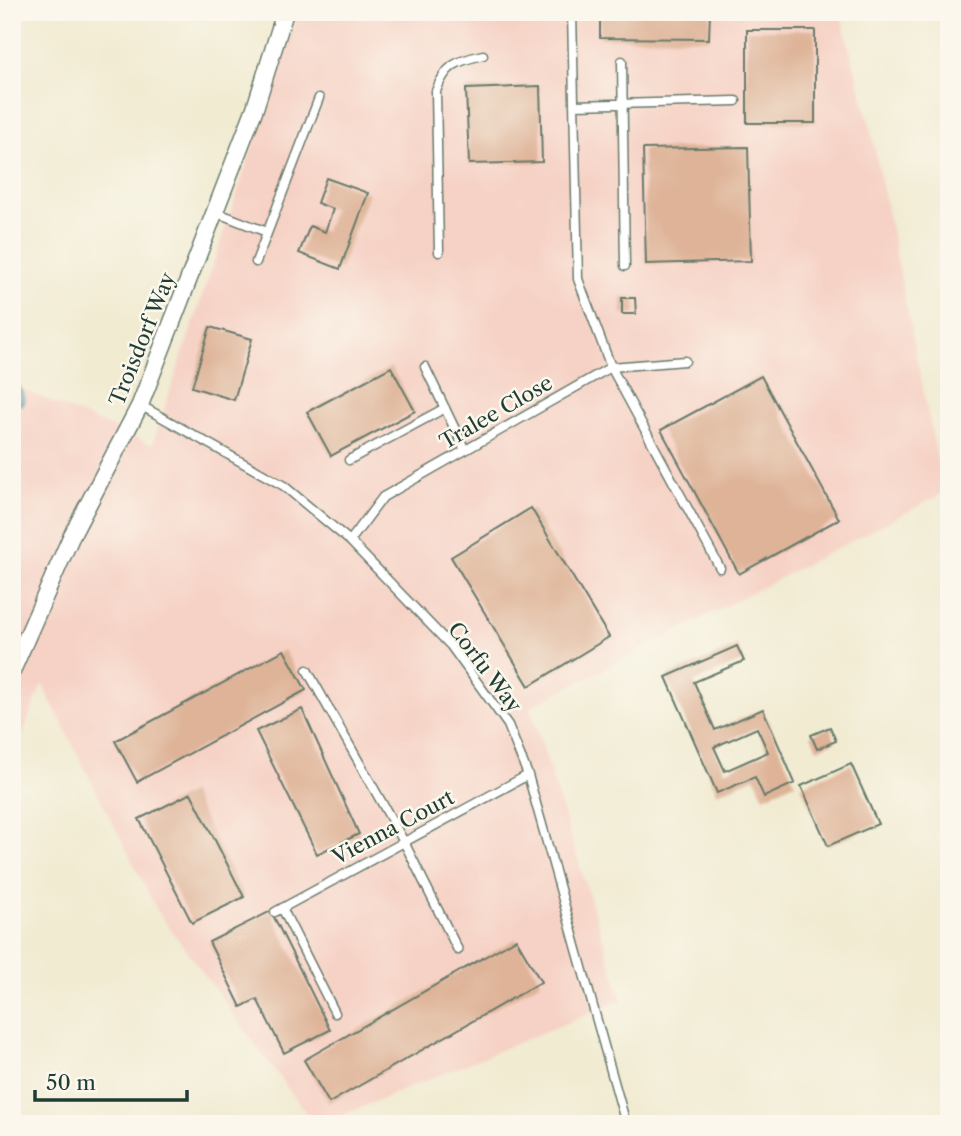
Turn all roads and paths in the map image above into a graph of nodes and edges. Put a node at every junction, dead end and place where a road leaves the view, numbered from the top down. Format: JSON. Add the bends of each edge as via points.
{"nodes":[{"id":1,"x":285,"y":12,"type":"edge"},
{"id":2,"x":572,"y":12,"type":"edge"},
{"id":3,"x":483,"y":55,"type":"dead end"},
{"id":4,"x":622,"y":61,"type":"dead end"},
{"id":5,"x":319,"y":97,"type":"dead end"},
{"id":6,"x":736,"y":102,"type":"dead end"},
{"id":7,"x":622,"y":104,"type":"junction"},
{"id":8,"x":574,"y":105,"type":"junction"},
{"id":9,"x":215,"y":212,"type":"junction"},
{"id":10,"x":267,"y":232,"type":"junction"},
{"id":11,"x":439,"y":252,"type":"dead end"},
{"id":12,"x":256,"y":262,"type":"dead end"},
{"id":13,"x":625,"y":266,"type":"dead end"},
{"id":14,"x":685,"y":361,"type":"dead end"},
{"id":15,"x":425,"y":367,"type":"dead end"},
{"id":16,"x":611,"y":367,"type":"junction"},
{"id":17,"x":139,"y":405,"type":"junction"},
{"id":18,"x":445,"y":408,"type":"junction"},
{"id":19,"x":465,"y":450,"type":"junction"},
{"id":20,"x":349,"y":460,"type":"dead end"},
{"id":21,"x":350,"y":541,"type":"junction"},
{"id":22,"x":720,"y":568,"type":"dead end"},
{"id":23,"x":307,"y":670,"type":"dead end"},
{"id":24,"x":12,"y":671,"type":"edge"},
{"id":25,"x":528,"y":775,"type":"junction"},
{"id":26,"x":404,"y":842,"type":"junction"},
{"id":27,"x":458,"y":950,"type":"dead end"},
{"id":28,"x":335,"y":1013,"type":"dead end"},
{"id":29,"x":626,"y":1124,"type":"edge"}],
"edges":[{"from":1,"to":9,"type":"street","name":"Troisdorf Way"},
{"from":2,"to":8,"type":"lane"},
{"from":3,"to":11,"type":"lane","via":[[463,59],[443,73],[436,91]]},
{"from":4,"to":7,"type":"lane"},
{"from":5,"to":10,"type":"lane"},
{"from":6,"to":7,"type":"lane"},
{"from":7,"to":8,"type":"lane"},
{"from":7,"to":13,"type":"lane"},
{"from":8,"to":16,"type":"lane","via":[[578,279]]},
{"from":9,"to":10,"type":"lane"},
{"from":9,"to":17,"type":"street","name":"Troisdorf Way"},
{"from":10,"to":12,"type":"lane"},
{"from":14,"to":16,"type":"lane","name":"Tralee Close"},
{"from":15,"to":18,"type":"lane"},
{"from":16,"to":19,"type":"lane","name":"Tralee Close"},
{"from":16,"to":22,"type":"lane"},
{"from":17,"to":21,"type":"lane","name":"Corfu Way","via":[[284,486]]},
{"from":17,"to":24,"type":"street","name":"Troisdorf Way","via":[[71,537]]},
{"from":18,"to":19,"type":"lane"},
{"from":18,"to":20,"type":"lane"},
{"from":19,"to":21,"type":"lane","name":"Tralee Close","via":[[383,497]]},
{"from":21,"to":25,"type":"lane","name":"Corfu Way","via":[[451,646],[508,725]]},
{"from":23,"to":26,"type":"lane"},
{"from":25,"to":26,"type":"lane","name":"Vienna Court"},
{"from":25,"to":29,"type":"lane","name":"Corfu Way"},
{"from":26,"to":27,"type":"lane"},
{"from":26,"to":28,"type":"lane","name":"Vienna Court","via":[[279,910]]}]}
